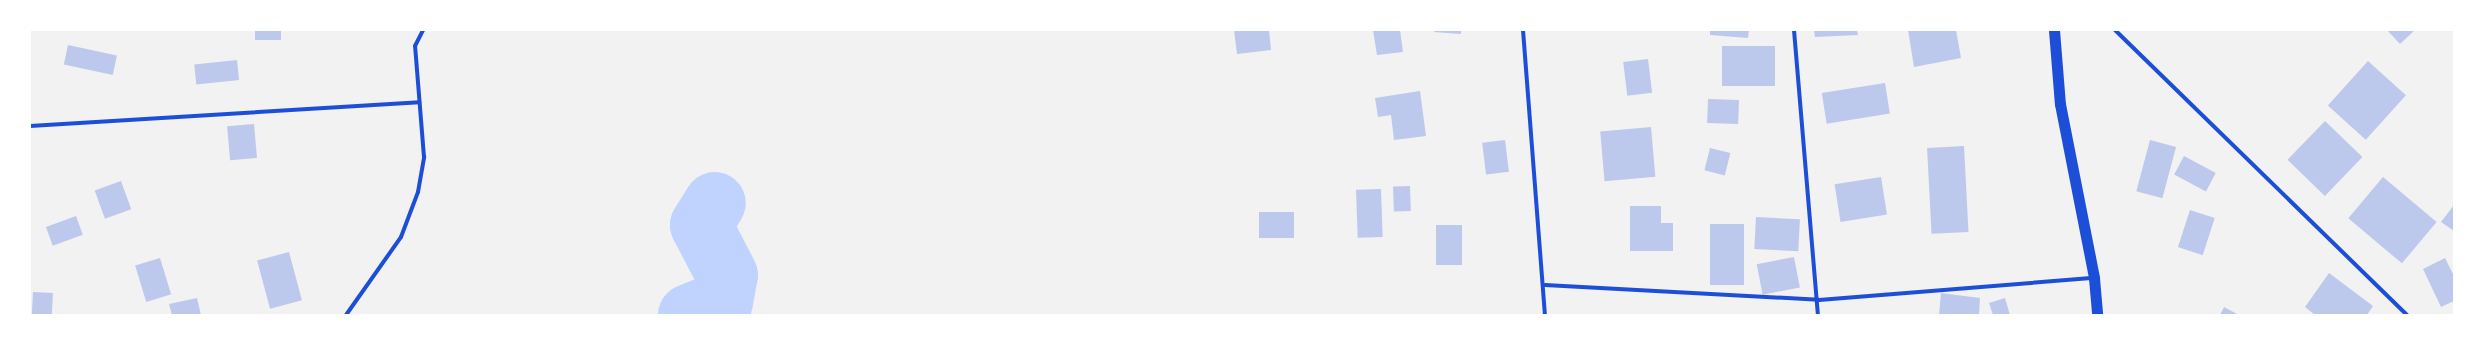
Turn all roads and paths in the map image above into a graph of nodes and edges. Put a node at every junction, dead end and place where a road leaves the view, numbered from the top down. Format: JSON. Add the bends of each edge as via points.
{"nodes":[{"id":1,"x":423,"y":30,"type":"edge"},
{"id":2,"x":1523,"y":30,"type":"edge"},
{"id":3,"x":1794,"y":30,"type":"edge"},
{"id":4,"x":2054,"y":30,"type":"edge"},
{"id":5,"x":2115,"y":30,"type":"edge"},
{"id":6,"x":420,"y":102,"type":"junction"},
{"id":7,"x":30,"y":126,"type":"edge"},
{"id":8,"x":2094,"y":278,"type":"junction"},
{"id":9,"x":1545,"y":285,"type":"junction"},
{"id":10,"x":1818,"y":300,"type":"junction"},
{"id":11,"x":346,"y":315,"type":"edge"},
{"id":12,"x":1545,"y":315,"type":"edge"},
{"id":13,"x":1818,"y":315,"type":"edge"},
{"id":14,"x":2097,"y":315,"type":"edge"},
{"id":15,"x":2407,"y":315,"type":"edge"}],
"edges":[{"from":1,"to":6,"type":"street","via":[[416,46]]},
{"from":2,"to":9,"type":"street"},
{"from":3,"to":10,"type":"street"},
{"from":4,"to":8,"type":"highway","via":[[2060,104]]},
{"from":5,"to":15,"type":"street"},
{"from":6,"to":7,"type":"street"},
{"from":6,"to":11,"type":"street","via":[[424,157],[418,192],[401,236]]},
{"from":8,"to":10,"type":"street"},
{"from":8,"to":14,"type":"highway"},
{"from":9,"to":10,"type":"street"},
{"from":9,"to":12,"type":"street"},
{"from":10,"to":13,"type":"street"}]}
